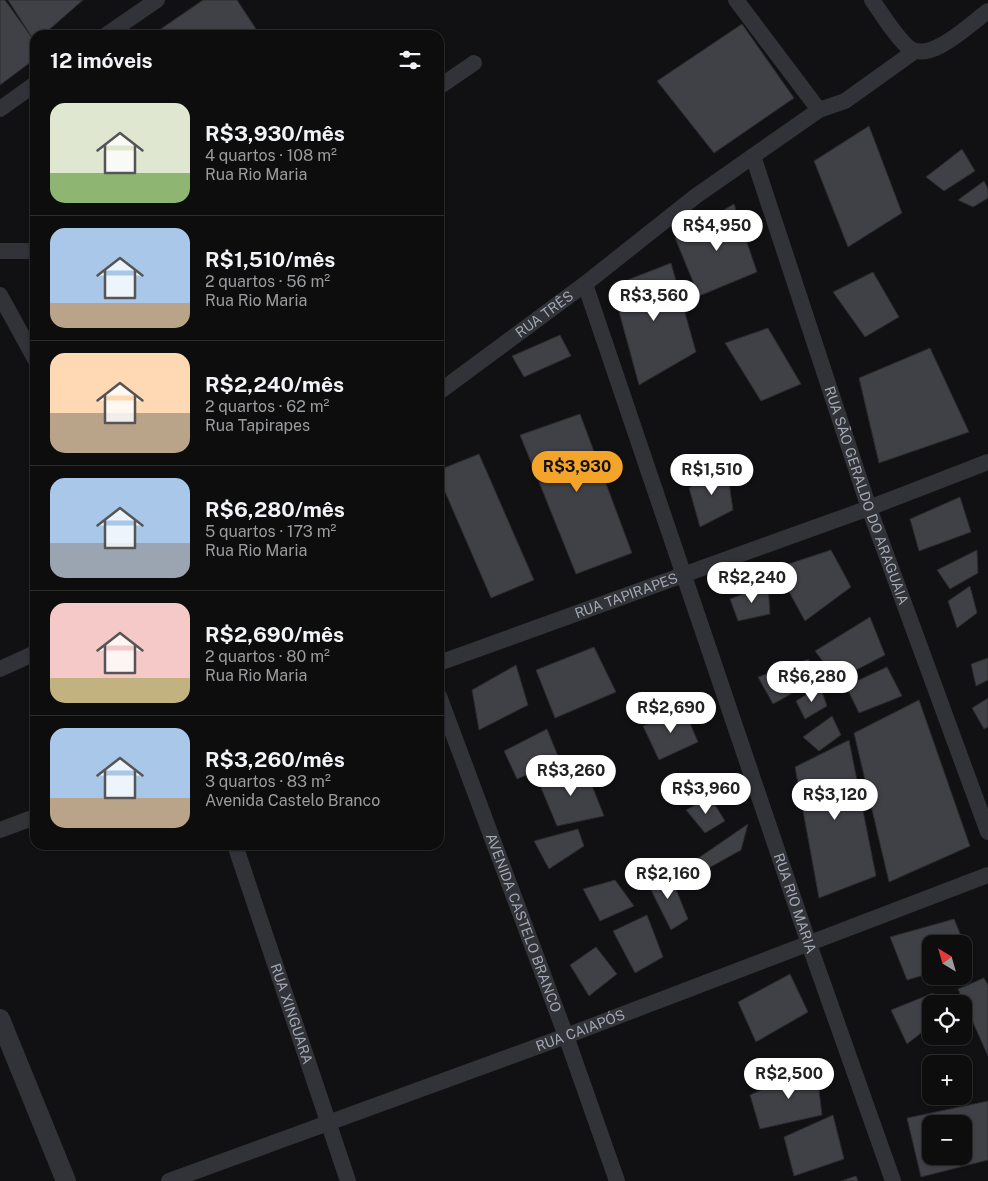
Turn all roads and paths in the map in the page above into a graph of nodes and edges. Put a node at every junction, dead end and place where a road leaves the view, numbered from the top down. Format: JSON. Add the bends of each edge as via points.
{"nodes":[{"id":1,"x":157,"y":0,"type":"edge"},
{"id":2,"x":736,"y":0,"type":"edge"},
{"id":3,"x":872,"y":0,"type":"edge"},
{"id":4,"x":988,"y":11,"type":"edge"},
{"id":5,"x":113,"y":30,"type":"edge"},
{"id":6,"x":915,"y":51,"type":"junction"},
{"id":7,"x":474,"y":63,"type":"dead end"},
{"id":8,"x":444,"y":84,"type":"edge"},
{"id":9,"x":30,"y":88,"type":"edge"},
{"id":10,"x":0,"y":109,"type":"edge"},
{"id":11,"x":819,"y":110,"type":"junction"},
{"id":12,"x":753,"y":156,"type":"junction"},
{"id":13,"x":0,"y":251,"type":"edge"},
{"id":14,"x":30,"y":251,"type":"edge"},
{"id":15,"x":585,"y":284,"type":"junction"},
{"id":16,"x":0,"y":295,"type":"edge"},
{"id":17,"x":30,"y":351,"type":"edge"},
{"id":18,"x":444,"y":388,"type":"edge"},
{"id":19,"x":988,"y":462,"type":"edge"},
{"id":20,"x":869,"y":508,"type":"junction"},
{"id":21,"x":684,"y":575,"type":"junction"},
{"id":22,"x":30,"y":654,"type":"edge"},
{"id":23,"x":444,"y":662,"type":"edge"},
{"id":24,"x":0,"y":669,"type":"edge"},
{"id":25,"x":444,"y":709,"type":"edge"},
{"id":26,"x":30,"y":819,"type":"edge"},
{"id":27,"x":0,"y":830,"type":"edge"},
{"id":28,"x":988,"y":832,"type":"edge"},
{"id":29,"x":237,"y":850,"type":"edge"},
{"id":30,"x":988,"y":875,"type":"edge"},
{"id":31,"x":809,"y":944,"type":"junction"},
{"id":32,"x":0,"y":1019,"type":"edge"},
{"id":33,"x":566,"y":1036,"type":"junction"},
{"id":34,"x":328,"y":1122,"type":"junction"},
{"id":35,"x":66,"y":1181,"type":"edge"},
{"id":36,"x":170,"y":1181,"type":"edge"},
{"id":37,"x":348,"y":1181,"type":"edge"},
{"id":38,"x":617,"y":1181,"type":"edge"},
{"id":39,"x":893,"y":1181,"type":"edge"}],
"edges":[{"from":1,"to":5,"type":"street"},
{"from":2,"to":11,"type":"street"},
{"from":3,"to":6,"type":"street","via":[[908,47]]},
{"from":4,"to":6,"type":"street","via":[[936,49]]},
{"from":6,"to":11,"type":"street","name":"RUA TRÊS","via":[[845,100]]},
{"from":7,"to":8,"type":"street"},
{"from":9,"to":10,"type":"street"},
{"from":11,"to":12,"type":"street","name":"RUA TRÊS"},
{"from":12,"to":15,"type":"street","name":"RUA TRÊS","via":[[696,196]]},
{"from":12,"to":20,"type":"street","name":"RUA SÃO GERALDO DO ARAGUAIA"},
{"from":13,"to":14,"type":"street"},
{"from":15,"to":18,"type":"street","name":"RUA TRÊS"},
{"from":15,"to":21,"type":"street","name":"RUA RIO MARIA"},
{"from":16,"to":17,"type":"street"},
{"from":19,"to":20,"type":"street","name":"RUA TAPIRAPES"},
{"from":20,"to":21,"type":"street","name":"RUA TAPIRAPES"},
{"from":20,"to":28,"type":"street","name":"RUA SÃO GERALDO DO ARAGUAIA"},
{"from":21,"to":23,"type":"street","name":"RUA TAPIRAPES"},
{"from":21,"to":31,"type":"street","name":"RUA RIO MARIA"},
{"from":22,"to":24,"type":"street"},
{"from":25,"to":33,"type":"street","name":"AVENIDA CASTELO BRANCO"},
{"from":26,"to":27,"type":"street"},
{"from":29,"to":34,"type":"street","name":"RUA XINGUARA"},
{"from":30,"to":31,"type":"street","name":"RUA CAIAPÓS"},
{"from":31,"to":33,"type":"street","name":"RUA CAIAPÓS"},
{"from":31,"to":39,"type":"street","name":"RUA RIO MARIA"},
{"from":32,"to":35,"type":"street"},
{"from":33,"to":34,"type":"street","name":"RUA CAIAPÓS"},
{"from":33,"to":38,"type":"street","name":"AVENIDA CASTELO BRANCO"},
{"from":34,"to":36,"type":"street","name":"RUA CAIAPÓS"},
{"from":34,"to":37,"type":"street","name":"RUA XINGUARA"}]}
